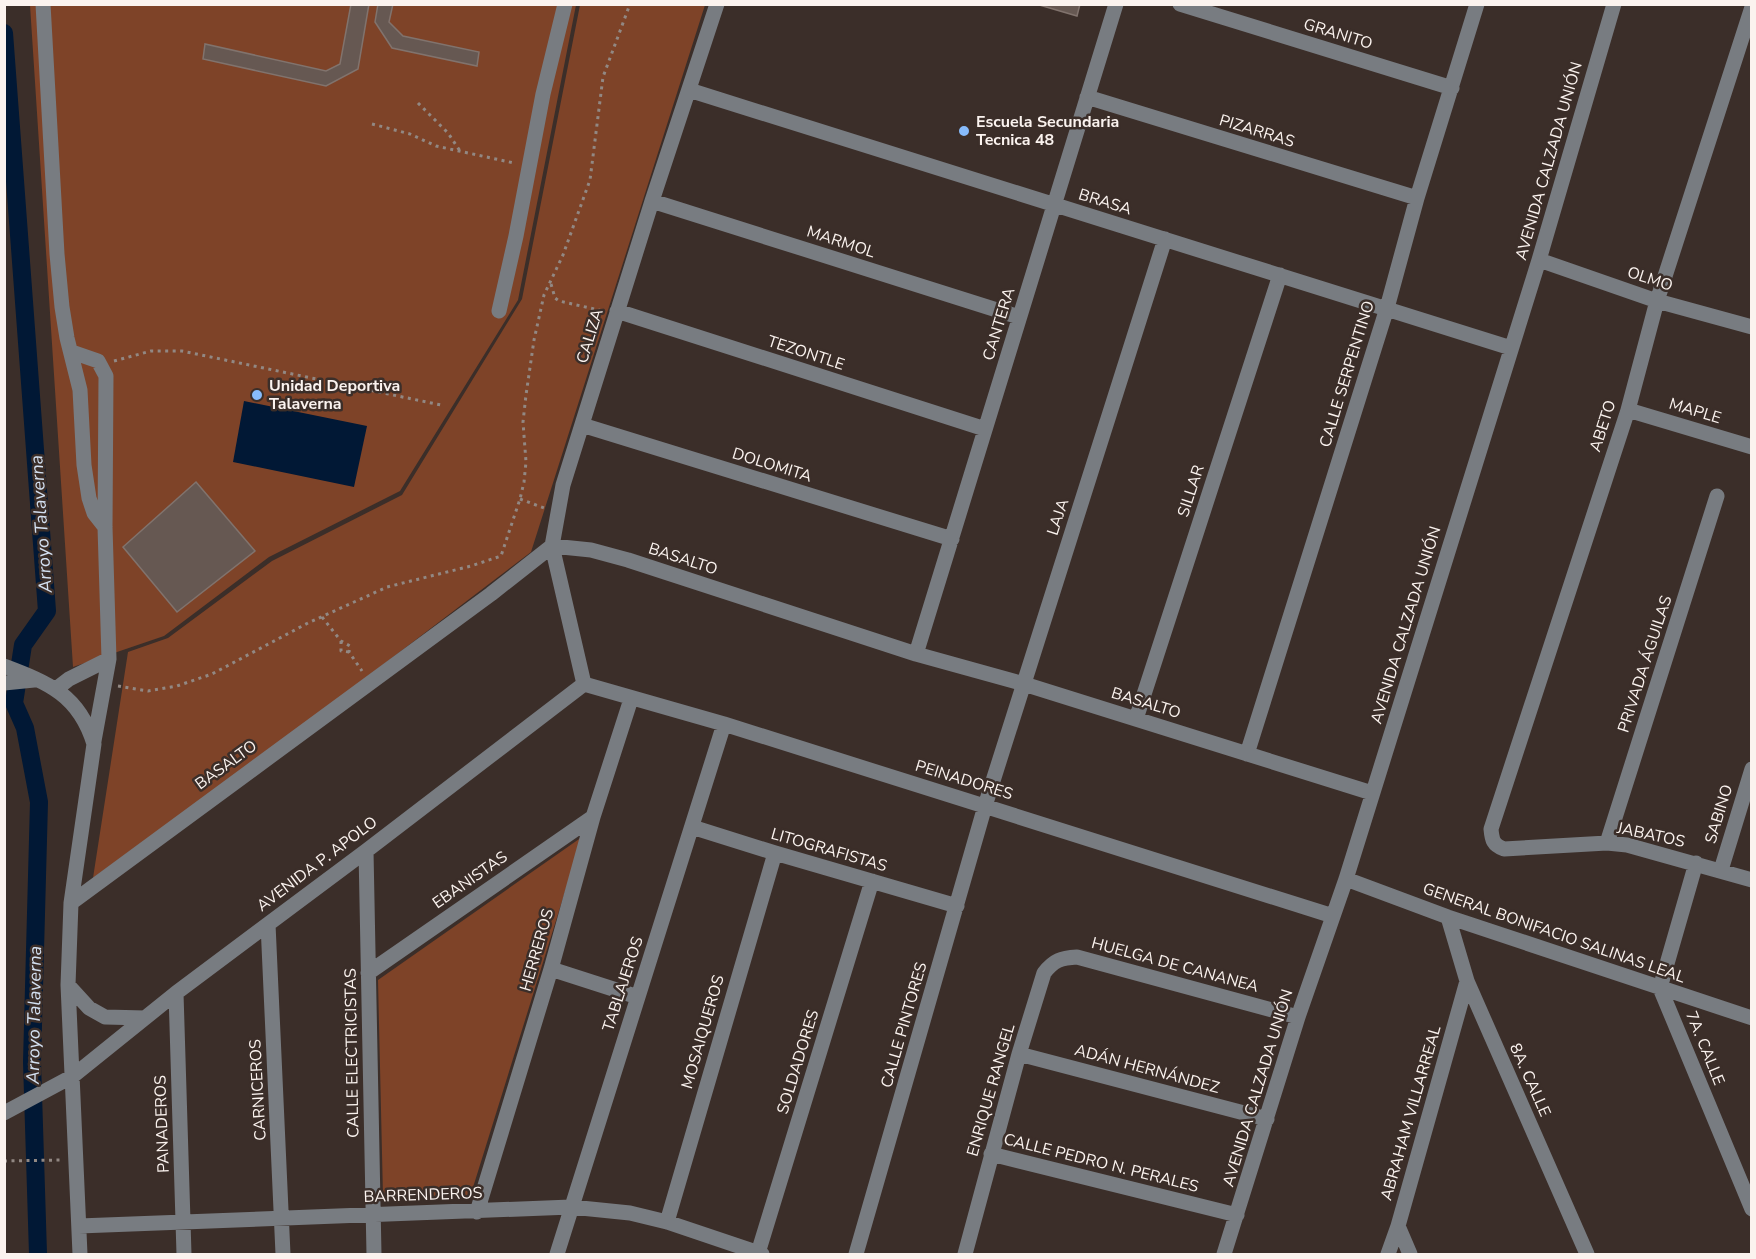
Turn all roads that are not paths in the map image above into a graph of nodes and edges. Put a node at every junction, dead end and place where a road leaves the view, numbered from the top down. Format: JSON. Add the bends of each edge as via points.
{"nodes":[{"id":1,"x":43,"y":4,"type":"edge"},
{"id":2,"x":565,"y":4,"type":"edge"},
{"id":3,"x":717,"y":4,"type":"edge"},
{"id":4,"x":1116,"y":4,"type":"edge"},
{"id":5,"x":1180,"y":4,"type":"edge"},
{"id":6,"x":1477,"y":4,"type":"edge"},
{"id":7,"x":1614,"y":4,"type":"edge"},
{"id":8,"x":1752,"y":7,"type":"edge"},
{"id":9,"x":1452,"y":88,"type":"junction"},
{"id":10,"x":689,"y":90,"type":"junction"},
{"id":11,"x":1087,"y":98,"type":"junction"},
{"id":12,"x":1417,"y":198,"type":"junction"},
{"id":13,"x":652,"y":201,"type":"junction"},
{"id":14,"x":1054,"y":204,"type":"junction"},
{"id":15,"x":1165,"y":239,"type":"junction"},
{"id":16,"x":1539,"y":260,"type":"junction"},
{"id":17,"x":1280,"y":275,"type":"junction"},
{"id":18,"x":1657,"y":301,"type":"junction"},
{"id":19,"x":1387,"y":308,"type":"junction"},
{"id":20,"x":499,"y":311,"type":"dead end"},
{"id":21,"x":617,"y":311,"type":"junction"},
{"id":22,"x":1019,"y":317,"type":"junction"},
{"id":23,"x":1752,"y":327,"type":"edge"},
{"id":24,"x":1511,"y":348,"type":"junction"},
{"id":25,"x":72,"y":352,"type":"junction"},
{"id":26,"x":1628,"y":410,"type":"junction"},
{"id":27,"x":582,"y":425,"type":"junction"},
{"id":28,"x":985,"y":429,"type":"junction"},
{"id":29,"x":1752,"y":447,"type":"edge"},
{"id":30,"x":1717,"y":496,"type":"dead end"},
{"id":31,"x":105,"y":527,"type":"junction"},
{"id":32,"x":952,"y":539,"type":"junction"},
{"id":33,"x":552,"y":546,"type":"junction"},
{"id":34,"x":916,"y":654,"type":"junction"},
{"id":35,"x":109,"y":659,"type":"junction"},
{"id":36,"x":4,"y":666,"type":"edge"},
{"id":37,"x":4,"y":682,"type":"edge"},
{"id":38,"x":584,"y":684,"type":"junction"},
{"id":39,"x":1024,"y":684,"type":"junction"},
{"id":40,"x":50,"y":685,"type":"junction"},
{"id":41,"x":631,"y":699,"type":"junction"},
{"id":42,"x":1136,"y":719,"type":"junction"},
{"id":43,"x":724,"y":724,"type":"junction"},
{"id":44,"x":94,"y":744,"type":"junction"},
{"id":45,"x":1247,"y":754,"type":"junction"},
{"id":46,"x":1752,"y":769,"type":"edge"},
{"id":47,"x":1372,"y":793,"type":"junction"},
{"id":48,"x":985,"y":806,"type":"junction"},
{"id":49,"x":593,"y":817,"type":"junction"},
{"id":50,"x":692,"y":826,"type":"junction"},
{"id":51,"x":1608,"y":843,"type":"junction"},
{"id":52,"x":1504,"y":849,"type":"joint"},
{"id":53,"x":366,"y":851,"type":"junction"},
{"id":54,"x":775,"y":853,"type":"junction"},
{"id":55,"x":1696,"y":863,"type":"junction"},
{"id":56,"x":1721,"y":870,"type":"junction"},
{"id":57,"x":1346,"y":879,"type":"junction"},
{"id":58,"x":1752,"y":880,"type":"edge"},
{"id":59,"x":872,"y":881,"type":"junction"},
{"id":60,"x":71,"y":903,"type":"junction"},
{"id":61,"x":957,"y":906,"type":"junction"},
{"id":62,"x":1333,"y":916,"type":"junction"},
{"id":63,"x":1448,"y":917,"type":"junction"},
{"id":64,"x":268,"y":924,"type":"junction"},
{"id":65,"x":1077,"y":957,"type":"joint"},
{"id":66,"x":551,"y":969,"type":"junction"},
{"id":67,"x":368,"y":973,"type":"junction"},
{"id":68,"x":1467,"y":981,"type":"junction"},
{"id":69,"x":68,"y":985,"type":"junction"},
{"id":70,"x":1660,"y":988,"type":"junction"},
{"id":71,"x":176,"y":993,"type":"junction"},
{"id":72,"x":638,"y":997,"type":"junction"},
{"id":73,"x":1298,"y":1017,"type":"junction"},
{"id":74,"x":145,"y":1018,"type":"junction"},
{"id":75,"x":1752,"y":1018,"type":"edge"},
{"id":76,"x":1019,"y":1054,"type":"junction"},
{"id":77,"x":73,"y":1076,"type":"junction"},
{"id":78,"x":6,"y":1112,"type":"edge"},
{"id":79,"x":1267,"y":1119,"type":"junction"},
{"id":80,"x":991,"y":1155,"type":"junction"},
{"id":81,"x":572,"y":1207,"type":"junction"},
{"id":82,"x":1752,"y":1209,"type":"edge"},
{"id":83,"x":477,"y":1212,"type":"junction"},
{"id":84,"x":373,"y":1215,"type":"junction"},
{"id":85,"x":1237,"y":1215,"type":"junction"},
{"id":86,"x":282,"y":1218,"type":"junction"},
{"id":87,"x":183,"y":1222,"type":"junction"},
{"id":88,"x":666,"y":1222,"type":"junction"},
{"id":89,"x":79,"y":1226,"type":"junction"},
{"id":90,"x":1398,"y":1226,"type":"junction"},
{"id":91,"x":80,"y":1254,"type":"edge"},
{"id":92,"x":184,"y":1254,"type":"edge"},
{"id":93,"x":284,"y":1254,"type":"edge"},
{"id":94,"x":374,"y":1254,"type":"edge"},
{"id":95,"x":557,"y":1254,"type":"edge"},
{"id":96,"x":760,"y":1254,"type":"edge"},
{"id":97,"x":856,"y":1254,"type":"edge"},
{"id":98,"x":968,"y":1254,"type":"edge"},
{"id":99,"x":1224,"y":1254,"type":"edge"},
{"id":100,"x":1388,"y":1254,"type":"edge"},
{"id":101,"x":1410,"y":1254,"type":"edge"},
{"id":102,"x":1587,"y":1254,"type":"edge"}],
"edges":[{"from":1,"to":25,"type":"street","via":[[57,254]]},
{"from":2,"to":20,"type":"street"},
{"from":3,"to":10,"type":"street","name":"CALIZA"},
{"from":4,"to":11,"type":"street","name":"CANTERA"},
{"from":5,"to":9,"type":"street","name":"GRANITO"},
{"from":6,"to":9,"type":"street","name":"CALLE SERPENTINO"},
{"from":7,"to":16,"type":"street","name":"AVENIDA CALZADA UNIÓN"},
{"from":8,"to":18,"type":"street","name":"ABETO"},
{"from":9,"to":12,"type":"street","name":"CALLE SERPENTINO"},
{"from":10,"to":13,"type":"street","name":"CALIZA"},
{"from":10,"to":14,"type":"street","name":"BRASA"},
{"from":11,"to":12,"type":"street","name":"PIZARRAS"},
{"from":11,"to":14,"type":"street","name":"CANTERA"},
{"from":12,"to":19,"type":"street","name":"CALLE SERPENTINO"},
{"from":13,"to":21,"type":"street","name":"CALIZA"},
{"from":13,"to":22,"type":"street","name":"MARMOL"},
{"from":14,"to":15,"type":"street","name":"BRASA"},
{"from":14,"to":22,"type":"street","name":"CANTERA"},
{"from":15,"to":17,"type":"street","name":"BRASA"},
{"from":15,"to":39,"type":"street","name":"LAJA"},
{"from":16,"to":18,"type":"street","name":"OLMO"},
{"from":16,"to":24,"type":"street","name":"AVENIDA CALZADA UNIÓN"},
{"from":17,"to":19,"type":"street","name":"BRASA"},
{"from":17,"to":42,"type":"street","name":"SILLAR"},
{"from":18,"to":23,"type":"street","name":"OLMO"},
{"from":18,"to":26,"type":"street","name":"ABETO"},
{"from":19,"to":24,"type":"street","name":"BRASA"},
{"from":19,"to":45,"type":"street","name":"CALLE SERPENTINO"},
{"from":21,"to":27,"type":"street","name":"CALIZA"},
{"from":21,"to":28,"type":"street","name":"TEZONTLE"},
{"from":22,"to":28,"type":"street","name":"CANTERA"},
{"from":24,"to":47,"type":"street","name":"AVENIDA CALZADA UNIÓN"},
{"from":25,"to":31,"type":"street","via":[[80,390],[89,498]]},
{"from":25,"to":31,"type":"street","via":[[98,361],[106,376]]},
{"from":26,"to":29,"type":"street","name":"MAPLE"},
{"from":26,"to":52,"type":"street","name":"ABETO","via":[[1491,829],[1496,846]]},
{"from":27,"to":32,"type":"street","name":"DOLOMITA"},
{"from":27,"to":33,"type":"street","name":"CALIZA","via":[[563,485]]},
{"from":28,"to":32,"type":"street","name":"CANTERA"},
{"from":30,"to":51,"type":"street","name":"PRIVADA ÁGUILAS"},
{"from":31,"to":35,"type":"street"},
{"from":32,"to":34,"type":"street","name":"CANTERA"},
{"from":33,"to":34,"type":"street","name":"BASALTO","via":[[591,550],[628,560]]},
{"from":33,"to":38,"type":"street","name":"CALIZA"},
{"from":33,"to":60,"type":"street","name":"BASALTO"},
{"from":34,"to":39,"type":"street","name":"BASALTO"},
{"from":35,"to":40,"type":"street"},
{"from":35,"to":44,"type":"street"},
{"from":36,"to":40,"type":"street"},
{"from":37,"to":40,"type":"street"},
{"from":38,"to":41,"type":"street","name":"PEINADORES"},
{"from":38,"to":53,"type":"street","name":"AVENIDA P. APOLO"},
{"from":39,"to":42,"type":"street","name":"BASALTO"},
{"from":39,"to":48,"type":"street","name":"LAJA"},
{"from":40,"to":44,"type":"street","via":[[82,715]]},
{"from":41,"to":43,"type":"street","name":"PEINADORES"},
{"from":41,"to":49,"type":"street","name":"HERREROS"},
{"from":42,"to":45,"type":"street","name":"BASALTO"},
{"from":43,"to":48,"type":"street","name":"PEINADORES"},
{"from":43,"to":50,"type":"street","name":"TABLAJEROS"},
{"from":44,"to":60,"type":"street"},
{"from":45,"to":47,"type":"street","name":"BASALTO"},
{"from":46,"to":56,"type":"street","name":"SABINO"},
{"from":47,"to":57,"type":"street","name":"AVENIDA CALZADA UNIÓN"},
{"from":48,"to":61,"type":"street","name":"CALLE PINTORES"},
{"from":48,"to":62,"type":"street","name":"PEINADORES"},
{"from":49,"to":66,"type":"street","name":"HERREROS"},
{"from":49,"to":67,"type":"street","name":"EBANISTAS"},
{"from":50,"to":54,"type":"street","name":"LITOGRAFISTAS"},
{"from":50,"to":72,"type":"street","name":"TABLAJEROS"},
{"from":51,"to":52,"type":"street","name":"JABATOS"},
{"from":51,"to":55,"type":"street","name":"JABATOS"},
{"from":53,"to":64,"type":"street","name":"AVENIDA P. APOLO"},
{"from":53,"to":67,"type":"street","name":"CALLE ELECTRICISTAS"},
{"from":54,"to":59,"type":"street","name":"LITOGRAFISTAS"},
{"from":54,"to":88,"type":"street","name":"MOSAIQUEROS"},
{"from":55,"to":56,"type":"street","name":"JABATOS"},
{"from":55,"to":70,"type":"street"},
{"from":56,"to":58,"type":"street","name":"JABATOS"},
{"from":57,"to":62,"type":"street","name":"AVENIDA CALZADA UNIÓN"},
{"from":57,"to":63,"type":"street","name":"GENERAL BONIFACIO SALINAS LEAL"},
{"from":59,"to":61,"type":"street","name":"LITOGRAFISTAS"},
{"from":59,"to":96,"type":"street","name":"SOLDADORES"},
{"from":60,"to":69,"type":"street"},
{"from":61,"to":97,"type":"street","name":"CALLE PINTORES"},
{"from":62,"to":73,"type":"street","name":"AVENIDA CALZADA UNIÓN"},
{"from":63,"to":68,"type":"street","name":"8A. CALLE"},
{"from":63,"to":70,"type":"street","name":"GENERAL BONIFACIO SALINAS LEAL"},
{"from":64,"to":71,"type":"street","name":"AVENIDA P. APOLO"},
{"from":64,"to":86,"type":"street","name":"CARNICEROS"},
{"from":65,"to":73,"type":"street","name":"HUELGA DE CANANEA"},
{"from":65,"to":76,"type":"street","name":"ENRIQUE RANGEL","via":[[1060,958],[1044,973]]},
{"from":66,"to":72,"type":"street"},
{"from":66,"to":83,"type":"street","name":"HERREROS"},
{"from":67,"to":84,"type":"street","name":"CALLE ELECTRICISTAS"},
{"from":68,"to":90,"type":"street","name":"ABRAHAM VILLARREAL"},
{"from":68,"to":102,"type":"street","name":"8A. CALLE"},
{"from":69,"to":74,"type":"street","via":[[88,1008],[105,1017]]},
{"from":69,"to":77,"type":"street"},
{"from":70,"to":75,"type":"street","name":"GENERAL BONIFACIO SALINAS LEAL"},
{"from":70,"to":82,"type":"street","name":"7A. CALLE"},
{"from":71,"to":74,"type":"street","name":"AVENIDA P. APOLO"},
{"from":71,"to":87,"type":"street","name":"PANADEROS"},
{"from":72,"to":81,"type":"street","name":"TABLAJEROS"},
{"from":73,"to":79,"type":"street","name":"AVENIDA CALZADA UNIÓN"},
{"from":74,"to":77,"type":"street","name":"AVENIDA P. APOLO"},
{"from":76,"to":79,"type":"street","name":"ADÁN HERNÁNDEZ"},
{"from":76,"to":80,"type":"street","name":"ENRIQUE RANGEL"},
{"from":77,"to":78,"type":"street","name":"AVENIDA P. APOLO"},
{"from":77,"to":89,"type":"street"},
{"from":79,"to":85,"type":"street","name":"AVENIDA CALZADA UNIÓN"},
{"from":80,"to":85,"type":"street","name":"CALLE PEDRO N. PERALES"},
{"from":80,"to":98,"type":"street","name":"ENRIQUE RANGEL"},
{"from":81,"to":83,"type":"street","name":"BARRENDEROS"},
{"from":81,"to":88,"type":"street","name":"BARRENDEROS","via":[[630,1213]]},
{"from":81,"to":95,"type":"street","name":"TABLAJEROS"},
{"from":83,"to":84,"type":"street","name":"BARRENDEROS"},
{"from":84,"to":86,"type":"street","name":"BARRENDEROS"},
{"from":84,"to":94,"type":"street","name":"CALLE ELECTRICISTAS"},
{"from":85,"to":99,"type":"street","name":"AVENIDA CALZADA UNIÓN"},
{"from":86,"to":87,"type":"street","name":"BARRENDEROS"},
{"from":86,"to":93,"type":"street","name":"CARNICEROS"},
{"from":87,"to":89,"type":"street","name":"BARRENDEROS"},
{"from":87,"to":92,"type":"street","name":"PANADEROS"},
{"from":88,"to":96,"type":"street","name":"BARRENDEROS"},
{"from":89,"to":91,"type":"street"},
{"from":90,"to":100,"type":"street","name":"ABRAHAM VILLARREAL"},
{"from":90,"to":101,"type":"street"}]}
